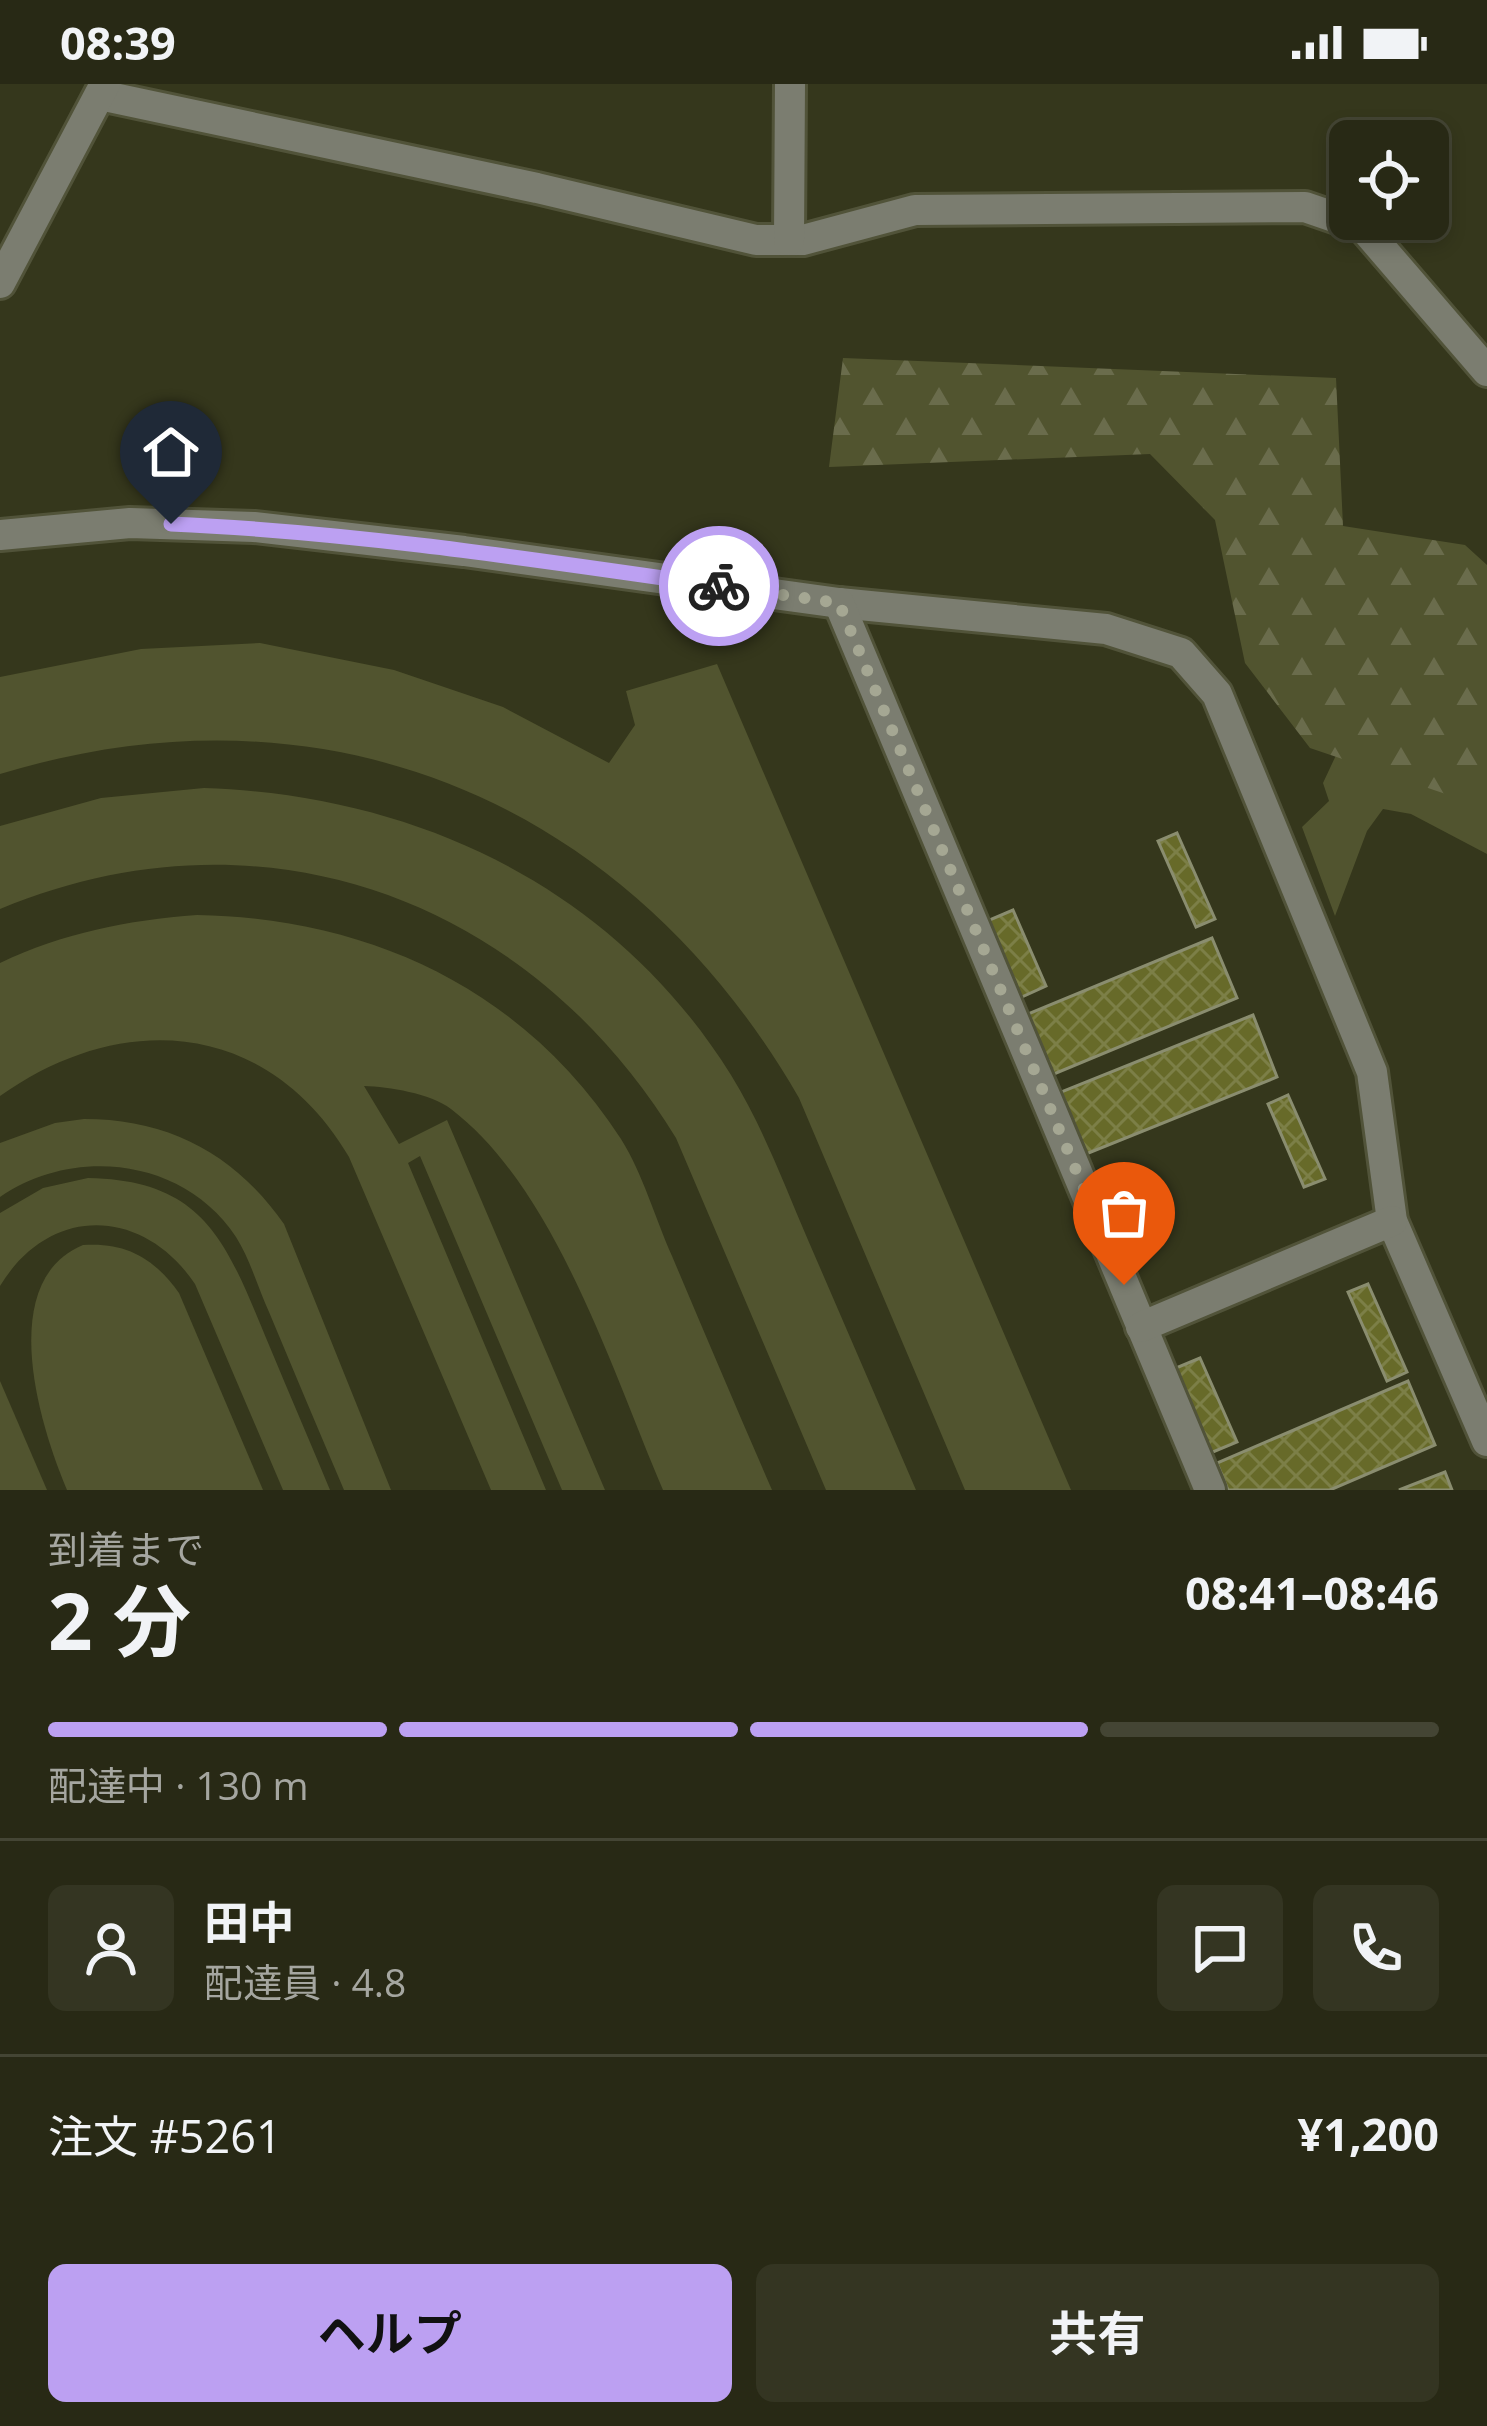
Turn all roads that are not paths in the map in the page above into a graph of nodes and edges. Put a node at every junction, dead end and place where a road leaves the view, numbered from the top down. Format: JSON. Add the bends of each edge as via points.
{"nodes":[{"id":1,"x":790,"y":84,"type":"edge"},
{"id":2,"x":103,"y":90,"type":"edge"},
{"id":3,"x":789,"y":240,"type":"junction"},
{"id":4,"x":0,"y":284,"type":"edge"},
{"id":5,"x":1487,"y":371,"type":"edge"},
{"id":6,"x":0,"y":535,"type":"edge"},
{"id":7,"x":839,"y":603,"type":"junction"},
{"id":8,"x":1392,"y":1221,"type":"junction"},
{"id":9,"x":1141,"y":1327,"type":"junction"},
{"id":10,"x":1487,"y":1442,"type":"edge"},
{"id":11,"x":1210,"y":1490,"type":"edge"}],
"edges":[{"from":1,"to":3,"type":"street"},
{"from":2,"to":3,"type":"street","via":[[756,240]]},
{"from":2,"to":4,"type":"street"},
{"from":3,"to":5,"type":"street","via":[[915,210],[1305,207],[1363,227]]},
{"from":6,"to":7,"type":"street","via":[[130,523],[254,527]]},
{"from":7,"to":8,"type":"street","via":[[1106,628],[1181,653],[1217,694],[1372,1072]]},
{"from":7,"to":9,"type":"street"},
{"from":8,"to":9,"type":"street"},
{"from":8,"to":10,"type":"street"},
{"from":9,"to":11,"type":"street"}]}
